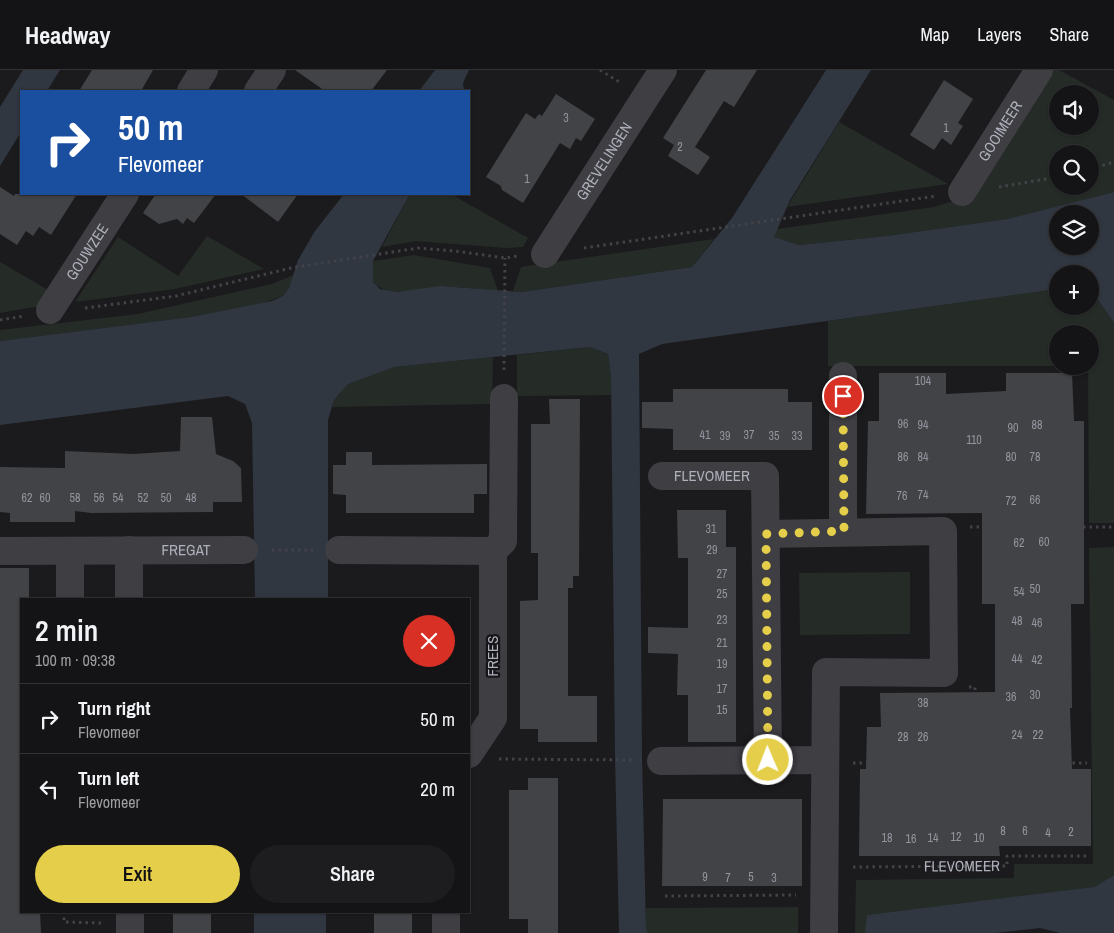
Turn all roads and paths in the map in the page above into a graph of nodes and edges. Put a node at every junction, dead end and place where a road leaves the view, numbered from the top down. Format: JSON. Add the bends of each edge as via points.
{"nodes":[{"id":1,"x":204,"y":70,"type":"edge"},
{"id":2,"x":272,"y":70,"type":"edge"},
{"id":3,"x":664,"y":70,"type":"edge"},
{"id":4,"x":1039,"y":70,"type":"edge"},
{"id":5,"x":192,"y":90,"type":"edge"},
{"id":6,"x":259,"y":90,"type":"edge"},
{"id":7,"x":1114,"y":162,"type":"edge"},
{"id":8,"x":1099,"y":167,"type":"edge"},
{"id":9,"x":1049,"y":178,"type":"edge"},
{"id":10,"x":962,"y":192,"type":"junction"},
{"id":11,"x":124,"y":195,"type":"edge"},
{"id":12,"x":712,"y":230,"type":"dead end"},
{"id":13,"x":381,"y":254,"type":"dead end"},
{"id":14,"x":545,"y":254,"type":"dead end"},
{"id":15,"x":505,"y":258,"type":"dead end"},
{"id":16,"x":78,"y":309,"type":"dead end"},
{"id":17,"x":50,"y":310,"type":"dead end"},
{"id":18,"x":504,"y":360,"type":"dead end"},
{"id":19,"x":843,"y":376,"type":"dead end"},
{"id":20,"x":504,"y":398,"type":"dead end"},
{"id":21,"x":662,"y":476,"type":"dead end"},
{"id":22,"x":1009,"y":527,"type":"dead end"},
{"id":23,"x":1058,"y":527,"type":"dead end"},
{"id":24,"x":1114,"y":527,"type":"edge"},
{"id":25,"x":844,"y":531,"type":"junction"},
{"id":26,"x":943,"y":531,"type":"junction"},
{"id":27,"x":766,"y":534,"type":"junction"},
{"id":28,"x":129,"y":550,"type":"junction"},
{"id":29,"x":244,"y":550,"type":"joint"},
{"id":30,"x":339,"y":550,"type":"joint"},
{"id":31,"x":0,"y":551,"type":"edge"},
{"id":32,"x":70,"y":551,"type":"junction"},
{"id":33,"x":493,"y":551,"type":"junction"},
{"id":34,"x":70,"y":598,"type":"edge"},
{"id":35,"x":129,"y":598,"type":"edge"},
{"id":36,"x":944,"y":672,"type":"junction"},
{"id":37,"x":0,"y":725,"type":"edge"},
{"id":38,"x":20,"y":725,"type":"edge"},
{"id":39,"x":470,"y":752,"type":"edge"},
{"id":40,"x":497,"y":759,"type":"dead end"},
{"id":41,"x":650,"y":760,"type":"joint"},
{"id":42,"x":768,"y":760,"type":"junction"},
{"id":43,"x":825,"y":761,"type":"junction"},
{"id":44,"x":976,"y":763,"type":"junction"},
{"id":45,"x":1087,"y":763,"type":"dead end"},
{"id":46,"x":1088,"y":856,"type":"dead end"},
{"id":47,"x":825,"y":867,"type":"junction"},
{"id":48,"x":824,"y":895,"type":"junction"},
{"id":49,"x":665,"y":896,"type":"dead end"},
{"id":50,"x":64,"y":913,"type":"edge"},
{"id":51,"x":446,"y":913,"type":"edge"},
{"id":52,"x":130,"y":922,"type":"edge"},
{"id":53,"x":446,"y":933,"type":"edge"},
{"id":54,"x":824,"y":933,"type":"edge"}],
"edges":[{"from":1,"to":5,"type":"street"},
{"from":2,"to":6,"type":"street"},
{"from":3,"to":14,"type":"street","name":"GREVELINGEN"},
{"from":4,"to":10,"type":"street","name":"GOOIMEER"},
{"from":7,"to":8,"type":"path"},
{"from":9,"to":10,"type":"path"},
{"from":10,"to":12,"type":"path"},
{"from":11,"to":17,"type":"street","name":"GOUWZEE"},
{"from":13,"to":16,"type":"path","via":[[291,268],[176,296]]},
{"from":15,"to":18,"type":"path"},
{"from":19,"to":25,"type":"street"},
{"from":20,"to":33,"type":"street","name":"FREES","via":[[503,540]]},
{"from":21,"to":27,"type":"street","name":"FLEVOMEER","via":[[765,476]]},
{"from":22,"to":26,"type":"path","via":[[947,528]]},
{"from":23,"to":24,"type":"path"},
{"from":25,"to":26,"type":"street"},
{"from":25,"to":27,"type":"street"},
{"from":26,"to":36,"type":"street"},
{"from":27,"to":42,"type":"street","name":"FLEVOMEER"},
{"from":28,"to":29,"type":"street","name":"FREGAT"},
{"from":28,"to":32,"type":"street","name":"FREGAT"},
{"from":28,"to":35,"type":"street"},
{"from":29,"to":30,"type":"path"},
{"from":30,"to":33,"type":"street"},
{"from":31,"to":32,"type":"street","name":"FREGAT"},
{"from":32,"to":34,"type":"street"},
{"from":33,"to":39,"type":"street","name":"FREES","via":[[493,718]]},
{"from":36,"to":43,"type":"street","via":[[826,672]]},
{"from":36,"to":44,"type":"path","via":[[951,687],[975,687]]},
{"from":37,"to":38,"type":"path"},
{"from":40,"to":41,"type":"path"},
{"from":41,"to":42,"type":"street"},
{"from":42,"to":43,"type":"street"},
{"from":43,"to":44,"type":"path"},
{"from":43,"to":47,"type":"street"},
{"from":44,"to":45,"type":"path"},
{"from":46,"to":47,"type":"path","name":"FLEVOMEER","via":[[1007,856],[1007,866]]},
{"from":47,"to":48,"type":"street"},
{"from":48,"to":49,"type":"path"},
{"from":48,"to":54,"type":"street"},
{"from":50,"to":52,"type":"path","via":[[64,922]]},
{"from":51,"to":53,"type":"street"}]}
